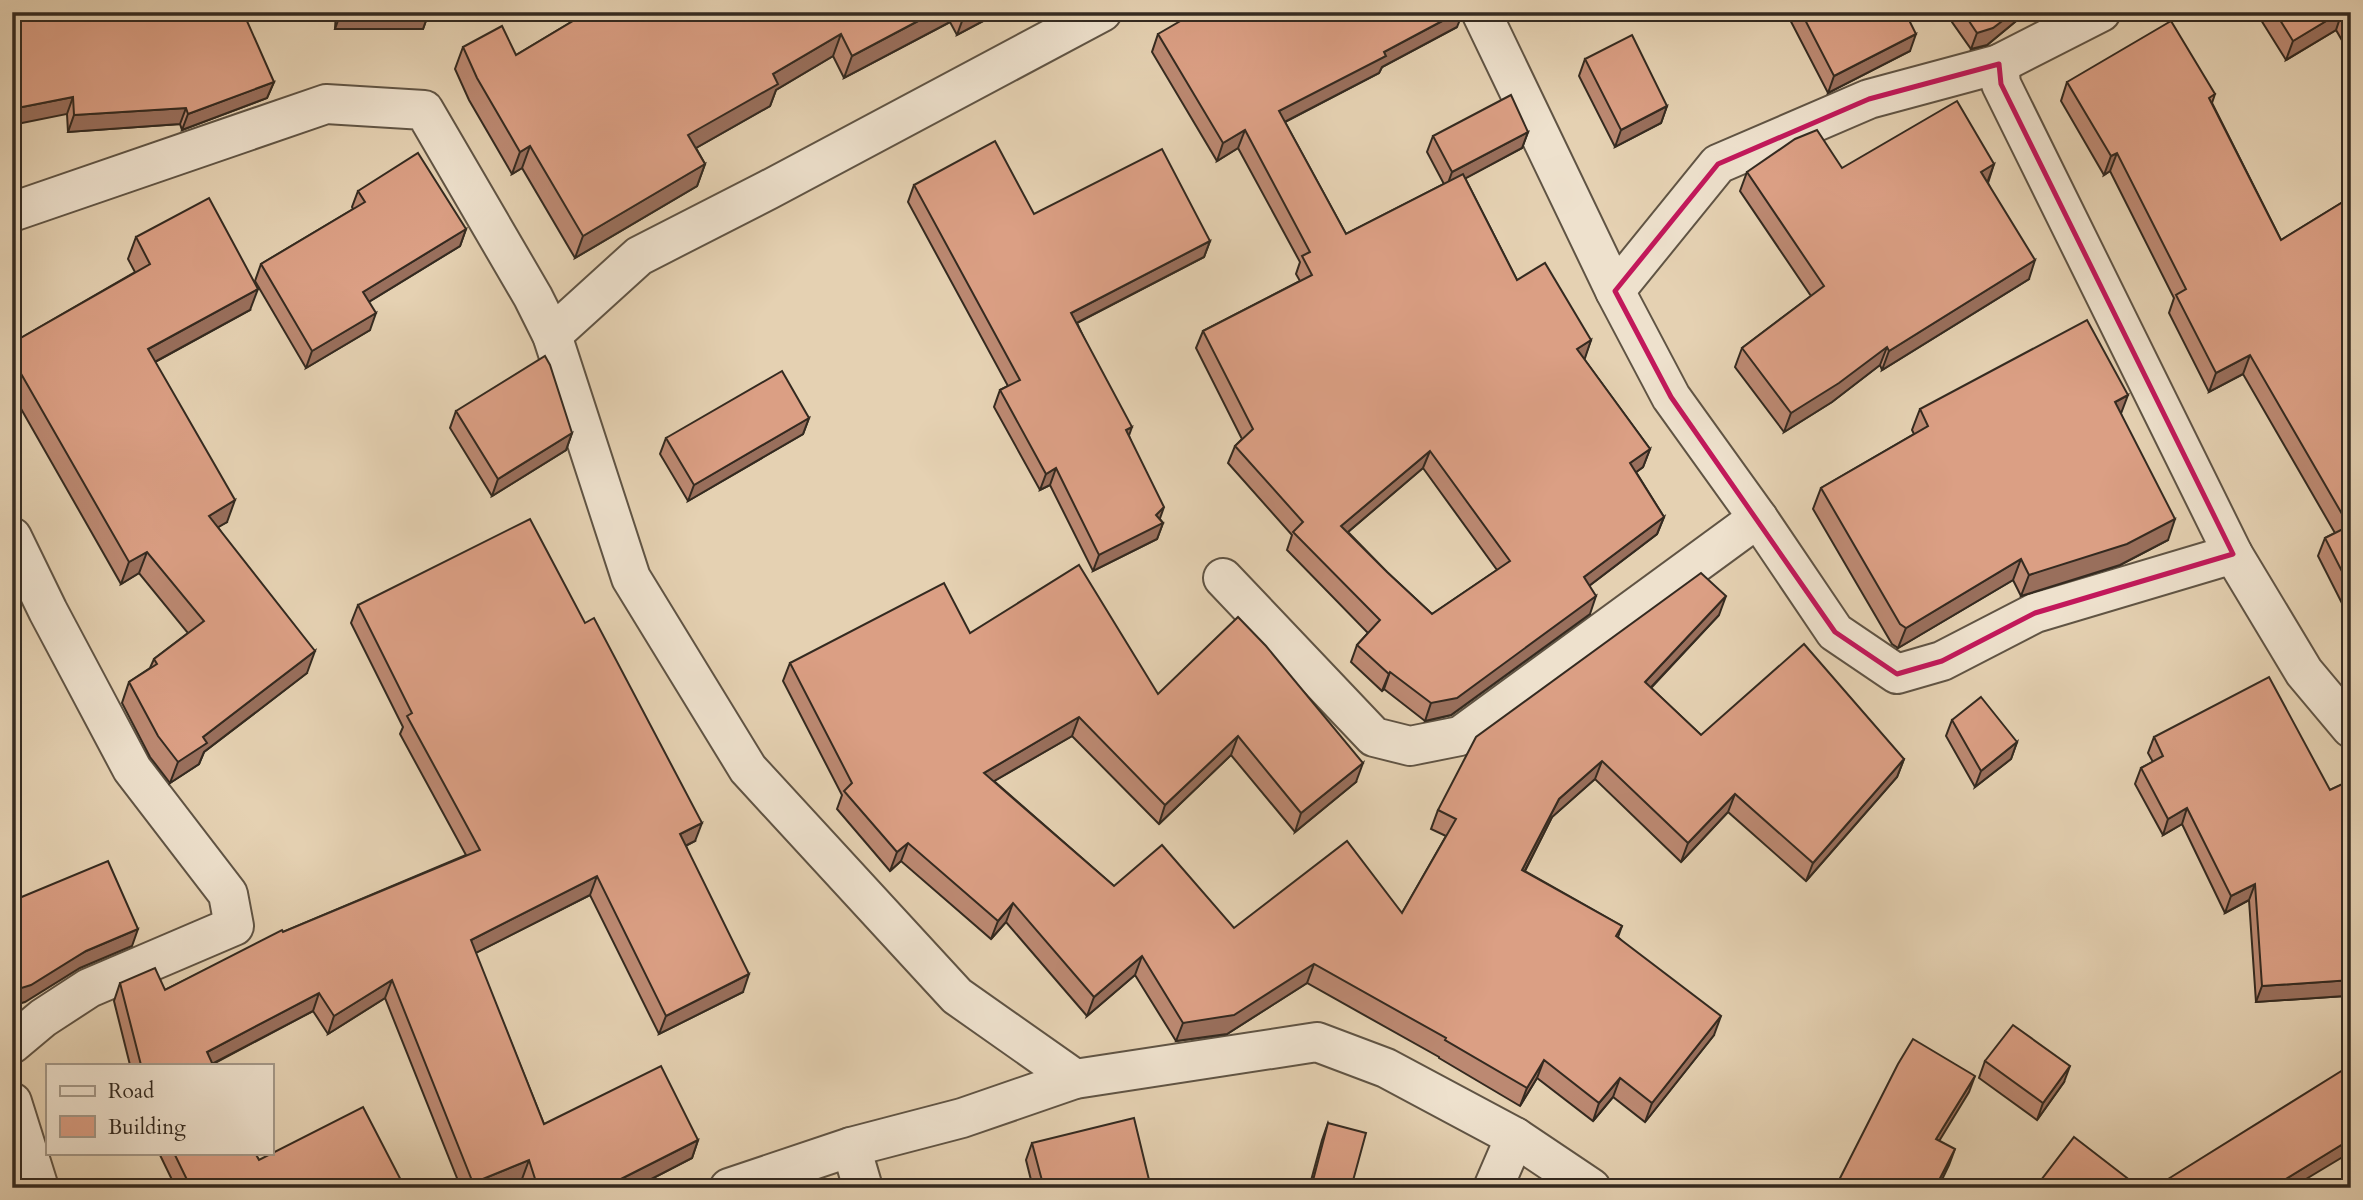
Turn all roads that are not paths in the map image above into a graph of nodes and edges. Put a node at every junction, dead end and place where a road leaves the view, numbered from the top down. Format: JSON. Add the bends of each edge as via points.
{"nodes":[{"id":1,"x":1102,"y":12,"type":"edge"},
{"id":2,"x":1481,"y":12,"type":"edge"},
{"id":3,"x":2101,"y":12,"type":"edge"},
{"id":4,"x":1999,"y":64,"type":"junction"},
{"id":5,"x":12,"y":212,"type":"edge"},
{"id":6,"x":1615,"y":291,"type":"junction"},
{"id":7,"x":552,"y":335,"type":"junction"},
{"id":8,"x":1758,"y":518,"type":"junction"},
{"id":9,"x":12,"y":537,"type":"edge"},
{"id":10,"x":2233,"y":554,"type":"junction"},
{"id":11,"x":1223,"y":578,"type":"dead end"},
{"id":12,"x":2351,"y":728,"type":"edge"},
{"id":13,"x":12,"y":1044,"type":"edge"},
{"id":14,"x":1075,"y":1079,"type":"junction"},
{"id":15,"x":12,"y":1102,"type":"edge"},
{"id":16,"x":1515,"y":1137,"type":"junction"},
{"id":17,"x":851,"y":1147,"type":"junction"},
{"id":18,"x":39,"y":1188,"type":"edge"},
{"id":19,"x":729,"y":1188,"type":"edge"},
{"id":20,"x":863,"y":1188,"type":"edge"},
{"id":21,"x":1493,"y":1188,"type":"edge"},
{"id":22,"x":1591,"y":1188,"type":"edge"}],
"edges":[{"from":1,"to":7,"type":"street","via":[[639,256]]},
{"from":2,"to":6,"type":"street"},
{"from":3,"to":4,"type":"street"},
{"from":4,"to":6,"type":"street","via":[[1869,99],[1718,164]]},
{"from":4,"to":10,"type":"street","via":[[2001,85]]},
{"from":5,"to":7,"type":"street","via":[[326,104],[424,110]]},
{"from":6,"to":8,"type":"street","via":[[1671,397]]},
{"from":7,"to":14,"type":"street","via":[[631,578],[748,769],[957,996]]},
{"from":8,"to":10,"type":"street","via":[[1835,632],[1897,674],[1942,661],[2035,613]]},
{"from":8,"to":11,"type":"street","via":[[1460,736],[1410,746],[1374,737]]},
{"from":9,"to":13,"type":"street","via":[[132,769],[228,894],[234,926],[89,988],[43,1017]]},
{"from":10,"to":12,"type":"street","via":[[2304,672]]},
{"from":14,"to":16,"type":"street","via":[[1317,1042],[1386,1068]]},
{"from":14,"to":17,"type":"street","via":[[962,1118]]},
{"from":15,"to":18,"type":"street"},
{"from":16,"to":21,"type":"street"},
{"from":16,"to":22,"type":"street"},
{"from":17,"to":19,"type":"street"},
{"from":17,"to":20,"type":"street"}]}
